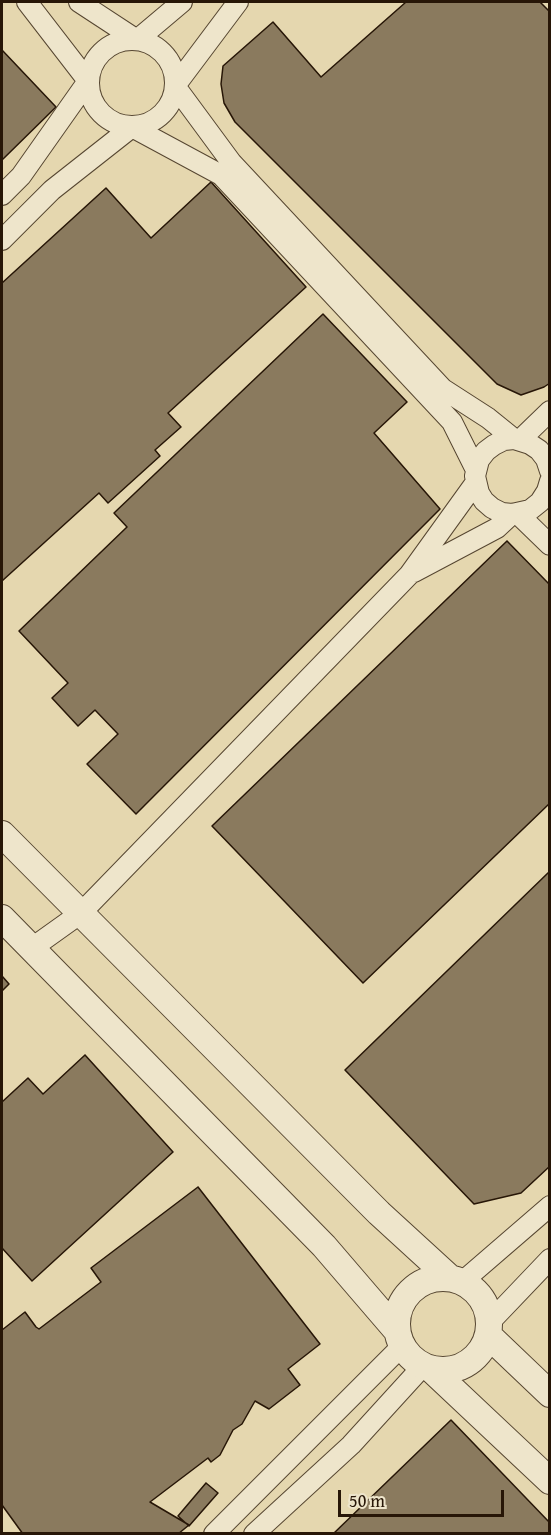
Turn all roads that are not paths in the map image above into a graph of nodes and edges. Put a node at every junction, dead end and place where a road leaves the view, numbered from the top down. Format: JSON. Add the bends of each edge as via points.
{"nodes":[{"id":1,"x":27,"y":2,"type":"edge"},
{"id":2,"x":79,"y":2,"type":"edge"},
{"id":3,"x":182,"y":2,"type":"edge"},
{"id":4,"x":238,"y":2,"type":"edge"},
{"id":5,"x":137,"y":40,"type":"junction"},
{"id":6,"x":88,"y":81,"type":"junction"},
{"id":7,"x":176,"y":86,"type":"junction"},
{"id":8,"x":132,"y":126,"type":"junction"},
{"id":9,"x":2,"y":195,"type":"edge"},
{"id":10,"x":2,"y":240,"type":"edge"},
{"id":11,"x":549,"y":411,"type":"edge"},
{"id":12,"x":517,"y":440,"type":"junction"},
{"id":13,"x":549,"y":470,"type":"edge"},
{"id":14,"x":476,"y":476,"type":"junction"},
{"id":15,"x":549,"y":481,"type":"edge"},
{"id":16,"x":515,"y":514,"type":"junction"},
{"id":17,"x":549,"y":545,"type":"edge"},
{"id":18,"x":409,"y":575,"type":"junction"},
{"id":19,"x":2,"y":834,"type":"edge"},
{"id":20,"x":81,"y":913,"type":"junction"},
{"id":21,"x":2,"y":918,"type":"edge"},
{"id":22,"x":32,"y":948,"type":"junction"},
{"id":23,"x":549,"y":1206,"type":"edge"},
{"id":24,"x":549,"y":1259,"type":"edge"},
{"id":25,"x":456,"y":1280,"type":"junction"},
{"id":26,"x":489,"y":1329,"type":"junction"},
{"id":27,"x":399,"y":1338,"type":"junction"},
{"id":28,"x":427,"y":1368,"type":"junction"},
{"id":29,"x":549,"y":1394,"type":"edge"},
{"id":30,"x":549,"y":1481,"type":"edge"},
{"id":31,"x":214,"y":1533,"type":"edge"},
{"id":32,"x":254,"y":1533,"type":"edge"}],
"edges":[{"from":1,"to":6,"type":"street"},
{"from":2,"to":5,"type":"street"},
{"from":3,"to":5,"type":"street"},
{"from":4,"to":7,"type":"street"},
{"from":5,"to":6,"type":"street","via":[[124,40],[105,49],[92,66]]},
{"from":5,"to":7,"type":"street","via":[[154,45],[166,56]]},
{"from":6,"to":8,"type":"street","via":[[88,90],[100,113],[112,122]]},
{"from":6,"to":9,"type":"street","via":[[21,176]]},
{"from":7,"to":8,"type":"street","via":[[166,110],[154,121]]},
{"from":7,"to":12,"type":"street","via":[[231,162],[443,389]]},
{"from":8,"to":10,"type":"street","via":[[52,190]]},
{"from":8,"to":14,"type":"street","via":[[221,175],[452,422]]},
{"from":11,"to":12,"type":"street"},
{"from":12,"to":13,"type":"street","via":[[539,450]]},
{"from":12,"to":14,"type":"street","via":[[504,440],[486,451],[479,460]]},
{"from":14,"to":16,"type":"street","via":[[484,501],[502,513]]},
{"from":14,"to":18,"type":"street"},
{"from":15,"to":16,"type":"street","via":[[540,502]]},
{"from":16,"to":17,"type":"street"},
{"from":16,"to":18,"type":"street","via":[[497,528]]},
{"from":18,"to":20,"type":"street"},
{"from":19,"to":20,"type":"street"},
{"from":20,"to":22,"type":"street"},
{"from":20,"to":25,"type":"street","via":[[379,1213]]},
{"from":21,"to":22,"type":"street"},
{"from":22,"to":27,"type":"street","via":[[324,1246]]},
{"from":23,"to":25,"type":"street"},
{"from":24,"to":26,"type":"street"},
{"from":25,"to":26,"type":"street","via":[[481,1298]]},
{"from":25,"to":27,"type":"street","via":[[436,1278],[411,1291],[397,1316]]},
{"from":26,"to":28,"type":"street","via":[[483,1348],[473,1360],[447,1371]]},
{"from":26,"to":29,"type":"street"},
{"from":27,"to":28,"type":"street","via":[[411,1358]]},
{"from":27,"to":31,"type":"street"},
{"from":28,"to":30,"type":"street"},
{"from":28,"to":32,"type":"street","via":[[351,1445]]}]}
